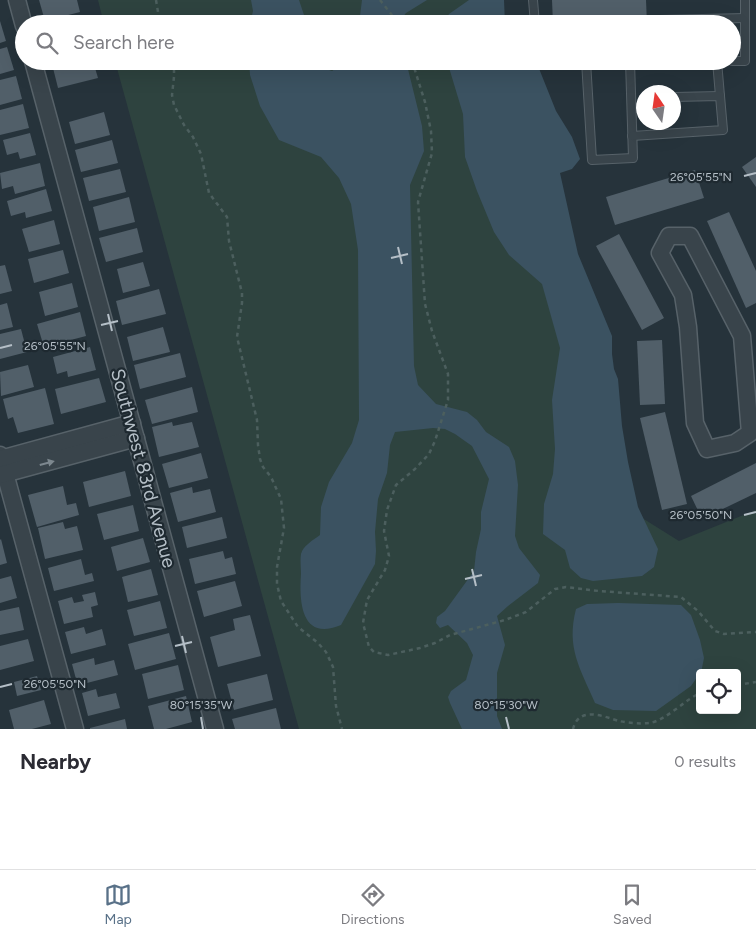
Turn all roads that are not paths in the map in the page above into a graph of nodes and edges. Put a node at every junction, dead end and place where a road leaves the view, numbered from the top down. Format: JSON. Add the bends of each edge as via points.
{"nodes":[{"id":1,"x":17,"y":0,"type":"edge"},
{"id":2,"x":533,"y":0,"type":"edge"},
{"id":3,"x":745,"y":0,"type":"edge"},
{"id":4,"x":21,"y":15,"type":"edge"},
{"id":5,"x":534,"y":15,"type":"edge"},
{"id":6,"x":741,"y":18,"type":"edge"},
{"id":7,"x":745,"y":18,"type":"junction"},
{"id":8,"x":741,"y":61,"type":"edge"},
{"id":9,"x":35,"y":70,"type":"edge"},
{"id":10,"x":587,"y":70,"type":"edge"},
{"id":11,"x":630,"y":70,"type":"edge"},
{"id":12,"x":718,"y":70,"type":"edge"},
{"id":13,"x":720,"y":96,"type":"junction"},
{"id":14,"x":681,"y":97,"type":"edge"},
{"id":15,"x":632,"y":136,"type":"junction"},
{"id":16,"x":749,"y":333,"type":"edge"},
{"id":17,"x":134,"y":431,"type":"junction"},
{"id":18,"x":1,"y":465,"type":"edge"},
{"id":19,"x":75,"y":729,"type":"edge"},
{"id":20,"x":215,"y":729,"type":"edge"}],
"edges":[{"from":1,"to":4,"type":"street"},
{"from":2,"to":5,"type":"lane"},
{"from":3,"to":7,"type":"lane"},
{"from":6,"to":7,"type":"lane"},
{"from":7,"to":8,"type":"lane","via":[[745,61]]},
{"from":9,"to":17,"type":"street","name":"Southwest 83rd Avenue"},
{"from":10,"to":15,"type":"lane","via":[[592,160],[633,158]]},
{"from":11,"to":15,"type":"lane"},
{"from":12,"to":13,"type":"lane"},
{"from":13,"to":14,"type":"lane"},
{"from":13,"to":15,"type":"lane","via":[[723,130]]},
{"from":16,"to":16,"type":"street","via":[[750,433],[735,443],[707,449],[694,423],[683,295],[660,254],[669,236],[690,236]]},
{"from":17,"to":18,"type":"street"},
{"from":17,"to":20,"type":"street","name":"Southwest 83rd Avenue"},
{"from":18,"to":19,"type":"street"}]}
